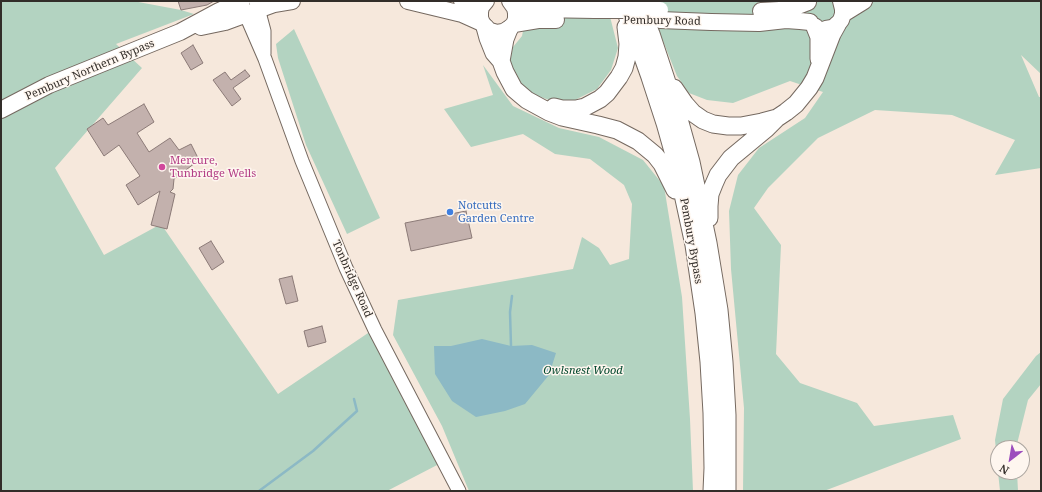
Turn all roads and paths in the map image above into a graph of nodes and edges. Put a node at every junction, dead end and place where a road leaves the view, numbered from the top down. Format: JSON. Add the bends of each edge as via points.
{"nodes":[{"id":1,"x":292,"y":1,"type":"edge"},
{"id":2,"x":408,"y":1,"type":"edge"},
{"id":3,"x":462,"y":1,"type":"edge"},
{"id":4,"x":621,"y":1,"type":"edge"},
{"id":5,"x":638,"y":1,"type":"edge"},
{"id":6,"x":808,"y":1,"type":"edge"},
{"id":7,"x":864,"y":1,"type":"edge"},
{"id":8,"x":485,"y":2,"type":"edge"},
{"id":9,"x":511,"y":2,"type":"edge"},
{"id":10,"x":247,"y":5,"type":"edge"},
{"id":11,"x":840,"y":13,"type":"edge"},
{"id":12,"x":595,"y":15,"type":"junction"},
{"id":13,"x":660,"y":15,"type":"junction"},
{"id":14,"x":812,"y":24,"type":"junction"},
{"id":15,"x":483,"y":25,"type":"junction"},
{"id":16,"x":512,"y":27,"type":"junction"},
{"id":17,"x":501,"y":61,"type":"junction"},
{"id":18,"x":819,"y":67,"type":"junction"},
{"id":19,"x":664,"y":74,"type":"junction"},
{"id":20,"x":538,"y":105,"type":"junction"},
{"id":21,"x":1,"y":110,"type":"edge"},
{"id":22,"x":777,"y":118,"type":"junction"},
{"id":23,"x":688,"y":218,"type":"junction"},
{"id":24,"x":708,"y":243,"type":"junction"},
{"id":25,"x":459,"y":491,"type":"edge"},
{"id":26,"x":712,"y":491,"type":"edge"},
{"id":27,"x":727,"y":491,"type":"edge"}],
"edges":[{"from":1,"to":10,"type":"main road"},
{"from":2,"to":15,"type":"main road","via":[[462,14]]},
{"from":3,"to":8,"type":"main road"},
{"from":4,"to":20,"type":"highway","via":[[627,33],[627,57],[621,73],[608,93],[600,99],[576,108],[562,109]]},
{"from":4,"to":23,"type":"highway","name":"Pembury Bypass","via":[[665,123]]},
{"from":5,"to":19,"type":"highway","name":"Pembury Bypass"},
{"from":6,"to":13,"type":"main road","name":"Pembury Road","via":[[780,10]]},
{"from":6,"to":14,"type":"main road","via":[[807,18]]},
{"from":7,"to":11,"type":"main road"},
{"from":8,"to":15,"type":"main road","via":[[480,12]]},
{"from":9,"to":12,"type":"main road","name":"Pembury Road","via":[[522,7]]},
{"from":9,"to":16,"type":"main road","via":[[516,13]]},
{"from":10,"to":21,"type":"main road","name":"Pembury Northern Bypass","via":[[49,85]]},
{"from":10,"to":25,"type":"street","name":"Tonbridge Road","via":[[264,31],[264,59],[346,268]]},
{"from":11,"to":14,"type":"main road","name":"Pembury Road","via":[[832,28],[820,29]]},
{"from":11,"to":18,"type":"highway"},
{"from":12,"to":13,"type":"main road","name":"Pembury Road"},
{"from":12,"to":16,"type":"main road","name":"Pembury Road","via":[[538,20]]},
{"from":13,"to":14,"type":"main road","name":"Pembury Road","via":[[738,22],[800,20]]},
{"from":14,"to":18,"type":"highway","via":[[819,37]]},
{"from":15,"to":16,"type":"main road","name":"Pembury Road","via":[[497,33]]},
{"from":15,"to":17,"type":"highway","via":[[494,53]]},
{"from":16,"to":17,"type":"highway","via":[[505,39]]},
{"from":17,"to":20,"type":"highway","via":[[504,72],[514,88],[527,100]]},
{"from":18,"to":22,"type":"highway","via":[[803,97]]},
{"from":19,"to":22,"type":"highway","via":[[693,113],[713,124],[741,126]]},
{"from":19,"to":24,"type":"highway","name":"Pembury Bypass","via":[[691,162]]},
{"from":20,"to":23,"type":"highway","via":[[562,117],[617,130],[638,141],[662,164]]},
{"from":22,"to":24,"type":"highway","via":[[731,158],[718,174],[710,194]]},
{"from":23,"to":26,"type":"highway","name":"Pembury Bypass","via":[[704,312],[709,362]]},
{"from":24,"to":27,"type":"highway","name":"Pembury Bypass","via":[[724,362]]}]}
